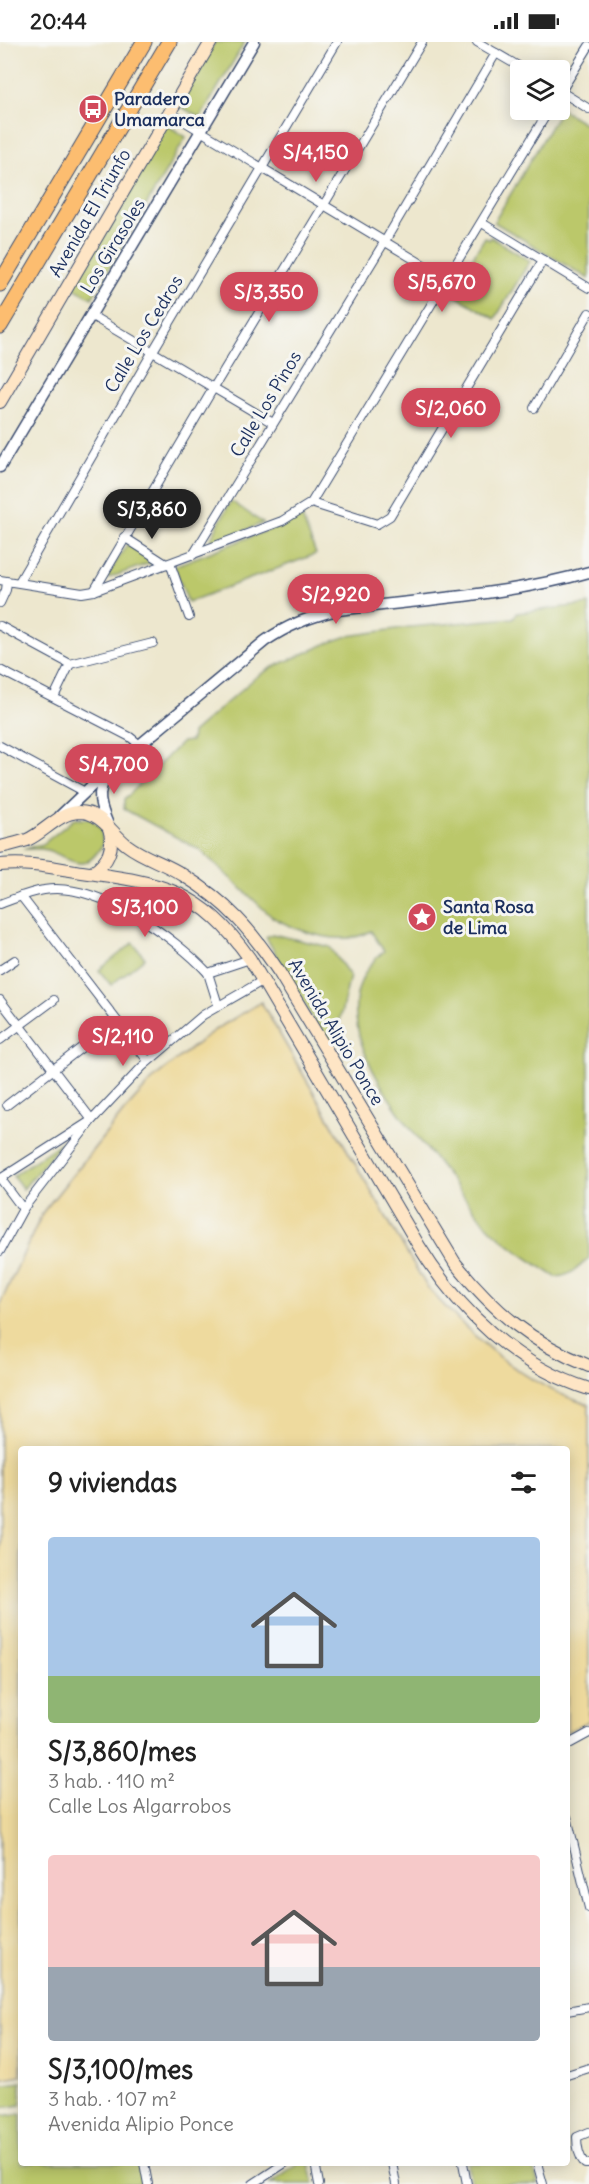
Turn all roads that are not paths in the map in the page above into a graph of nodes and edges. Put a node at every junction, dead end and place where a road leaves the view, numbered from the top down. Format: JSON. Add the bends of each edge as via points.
{"nodes":[{"id":1,"x":144,"y":42,"type":"edge"},
{"id":2,"x":169,"y":42,"type":"edge"},
{"id":3,"x":211,"y":42,"type":"edge"},
{"id":4,"x":254,"y":42,"type":"edge"},
{"id":5,"x":337,"y":42,"type":"edge"},
{"id":6,"x":422,"y":42,"type":"edge"},
{"id":7,"x":477,"y":42,"type":"edge"},
{"id":8,"x":589,"y":46,"type":"edge"},
{"id":9,"x":496,"y":53,"type":"junction"},
{"id":10,"x":510,"y":61,"type":"edge"},
{"id":11,"x":570,"y":76,"type":"edge"},
{"id":12,"x":570,"y":98,"type":"edge"},
{"id":13,"x":589,"y":109,"type":"edge"},
{"id":14,"x":170,"y":112,"type":"junction"},
{"id":15,"x":543,"y":120,"type":"edge"},
{"id":16,"x":201,"y":130,"type":"junction"},
{"id":17,"x":262,"y":167,"type":"junction"},
{"id":18,"x":326,"y":204,"type":"junction"},
{"id":19,"x":482,"y":223,"type":"junction"},
{"id":20,"x":385,"y":241,"type":"junction"},
{"id":21,"x":15,"y":258,"type":"junction"},
{"id":22,"x":543,"y":260,"type":"junction"},
{"id":23,"x":0,"y":278,"type":"edge"},
{"id":24,"x":447,"y":279,"type":"junction"},
{"id":25,"x":0,"y":284,"type":"edge"},
{"id":26,"x":589,"y":288,"type":"edge"},
{"id":27,"x":589,"y":313,"type":"edge"},
{"id":28,"x":92,"y":316,"type":"junction"},
{"id":29,"x":0,"y":326,"type":"edge"},
{"id":30,"x":153,"y":351,"type":"junction"},
{"id":31,"x":214,"y":387,"type":"junction"},
{"id":32,"x":0,"y":402,"type":"edge"},
{"id":33,"x":534,"y":408,"type":"dead end"},
{"id":34,"x":273,"y":423,"type":"junction"},
{"id":35,"x":0,"y":467,"type":"edge"},
{"id":36,"x":311,"y":503,"type":"junction"},
{"id":37,"x":124,"y":537,"type":"junction"},
{"id":38,"x":193,"y":555,"type":"junction"},
{"id":39,"x":168,"y":563,"type":"junction"},
{"id":40,"x":589,"y":572,"type":"edge"},
{"id":41,"x":4,"y":581,"type":"edge"},
{"id":42,"x":19,"y":582,"type":"junction"},
{"id":43,"x":94,"y":591,"type":"junction"},
{"id":44,"x":0,"y":603,"type":"edge"},
{"id":45,"x":189,"y":617,"type":"dead end"},
{"id":46,"x":0,"y":626,"type":"edge"},
{"id":47,"x":153,"y":643,"type":"dead end"},
{"id":48,"x":70,"y":664,"type":"junction"},
{"id":49,"x":0,"y":670,"type":"edge"},
{"id":50,"x":54,"y":697,"type":"junction"},
{"id":51,"x":141,"y":745,"type":"junction"},
{"id":52,"x":0,"y":746,"type":"edge"},
{"id":53,"x":118,"y":764,"type":"junction"},
{"id":54,"x":85,"y":792,"type":"junction"},
{"id":55,"x":53,"y":823,"type":"junction"},
{"id":56,"x":109,"y":826,"type":"junction"},
{"id":57,"x":0,"y":847,"type":"edge"},
{"id":58,"x":0,"y":865,"type":"edge"},
{"id":59,"x":92,"y":873,"type":"junction"},
{"id":60,"x":21,"y":896,"type":"junction"},
{"id":61,"x":0,"y":904,"type":"edge"},
{"id":62,"x":250,"y":959,"type":"junction"},
{"id":63,"x":15,"y":960,"type":"dead end"},
{"id":64,"x":0,"y":970,"type":"edge"},
{"id":65,"x":208,"y":974,"type":"junction"},
{"id":66,"x":262,"y":981,"type":"junction"},
{"id":67,"x":0,"y":1000,"type":"edge"},
{"id":68,"x":54,"y":1000,"type":"dead end"},
{"id":69,"x":218,"y":1005,"type":"junction"},
{"id":70,"x":20,"y":1026,"type":"junction"},
{"id":71,"x":94,"y":1038,"type":"dead end"},
{"id":72,"x":0,"y":1040,"type":"edge"},
{"id":73,"x":148,"y":1060,"type":"junction"},
{"id":74,"x":53,"y":1070,"type":"junction"},
{"id":75,"x":7,"y":1105,"type":"dead end"},
{"id":76,"x":92,"y":1120,"type":"junction"},
{"id":77,"x":0,"y":1178,"type":"edge"},
{"id":78,"x":23,"y":1209,"type":"junction"},
{"id":79,"x":0,"y":1251,"type":"edge"},
{"id":80,"x":455,"y":1263,"type":"junction"},
{"id":81,"x":437,"y":1275,"type":"junction"},
{"id":82,"x":589,"y":1366,"type":"edge"},
{"id":83,"x":589,"y":1389,"type":"edge"},
{"id":84,"x":589,"y":1733,"type":"edge"},
{"id":85,"x":570,"y":1742,"type":"edge"},
{"id":86,"x":570,"y":1829,"type":"edge"},
{"id":87,"x":589,"y":1908,"type":"edge"},
{"id":88,"x":589,"y":2007,"type":"edge"},
{"id":89,"x":570,"y":2010,"type":"edge"},
{"id":90,"x":589,"y":2068,"type":"edge"},
{"id":91,"x":570,"y":2074,"type":"edge"},
{"id":92,"x":589,"y":2132,"type":"edge"},
{"id":93,"x":589,"y":2164,"type":"edge"},
{"id":94,"x":145,"y":2166,"type":"edge"},
{"id":95,"x":280,"y":2166,"type":"edge"},
{"id":96,"x":316,"y":2166,"type":"edge"},
{"id":97,"x":393,"y":2166,"type":"edge"},
{"id":98,"x":464,"y":2166,"type":"edge"},
{"id":99,"x":538,"y":2166,"type":"edge"},
{"id":100,"x":148,"y":2184,"type":"edge"},
{"id":101,"x":253,"y":2184,"type":"edge"},
{"id":102,"x":319,"y":2184,"type":"edge"},
{"id":103,"x":396,"y":2184,"type":"edge"},
{"id":104,"x":467,"y":2184,"type":"edge"},
{"id":105,"x":543,"y":2184,"type":"edge"}],
"edges":[{"from":1,"to":21,"type":"highway"},
{"from":2,"to":29,"type":"highway"},
{"from":3,"to":14,"type":"main road","name":"Avenida El Triunfo"},
{"from":4,"to":16,"type":"street","name":"Los Girasoles"},
{"from":5,"to":17,"type":"street","name":"Calle Los Cedros"},
{"from":6,"to":18,"type":"street"},
{"from":7,"to":9,"type":"street"},
{"from":8,"to":11,"type":"street"},
{"from":9,"to":10,"type":"street"},
{"from":9,"to":20,"type":"street","name":"Calle Los Pinos"},
{"from":12,"to":13,"type":"street"},
{"from":14,"to":16,"type":"street"},
{"from":14,"to":32,"type":"main road","name":"Avenida El Triunfo"},
{"from":15,"to":19,"type":"street"},
{"from":16,"to":17,"type":"street"},
{"from":16,"to":28,"type":"street","name":"Los Girasoles"},
{"from":17,"to":18,"type":"street"},
{"from":17,"to":30,"type":"street","name":"Calle Los Cedros"},
{"from":18,"to":20,"type":"street"},
{"from":18,"to":31,"type":"street"},
{"from":19,"to":22,"type":"street"},
{"from":19,"to":24,"type":"street"},
{"from":20,"to":24,"type":"street"},
{"from":20,"to":34,"type":"street","name":"Calle Los Pinos"},
{"from":21,"to":23,"type":"highway"},
{"from":21,"to":25,"type":"highway"},
{"from":22,"to":26,"type":"street"},
{"from":22,"to":36,"type":"street","via":[[390,516],[377,524]]},
{"from":24,"to":36,"type":"street"},
{"from":27,"to":33,"type":"street"},
{"from":28,"to":30,"type":"street"},
{"from":28,"to":35,"type":"street","name":"Los Girasoles"},
{"from":30,"to":31,"type":"street"},
{"from":30,"to":42,"type":"street","name":"Calle Los Cedros"},
{"from":31,"to":34,"type":"street"},
{"from":31,"to":37,"type":"street"},
{"from":34,"to":38,"type":"street","name":"Calle Los Pinos"},
{"from":36,"to":38,"type":"street","via":[[282,521]]},
{"from":37,"to":39,"type":"street"},
{"from":37,"to":43,"type":"street"},
{"from":38,"to":39,"type":"street"},
{"from":39,"to":43,"type":"street"},
{"from":39,"to":45,"type":"street"},
{"from":40,"to":51,"type":"street","via":[[486,592],[315,615],[265,641]]},
{"from":41,"to":42,"type":"street"},
{"from":41,"to":44,"type":"street"},
{"from":42,"to":43,"type":"street","via":[[82,593]]},
{"from":46,"to":48,"type":"street"},
{"from":47,"to":48,"type":"street"},
{"from":48,"to":50,"type":"street"},
{"from":49,"to":50,"type":"street"},
{"from":50,"to":51,"type":"street"},
{"from":51,"to":53,"type":"street"},
{"from":52,"to":54,"type":"street"},
{"from":53,"to":54,"type":"street"},
{"from":53,"to":56,"type":"street","via":[[100,789],[101,808]]},
{"from":54,"to":55,"type":"street"},
{"from":55,"to":56,"type":"main road","name":"Avenida Alipio Ponce","via":[[78,812],[98,817]]},
{"from":55,"to":57,"type":"main road","name":"Avenida Alipio Ponce","via":[[26,840]]},
{"from":56,"to":59,"type":"main road","via":[[110,853]]},
{"from":56,"to":80,"type":"main road","name":"Avenida Alipio Ponce","via":[[139,853],[204,889],[256,937]]},
{"from":58,"to":59,"type":"main road","name":"Avenida Alipio Ponce","via":[[29,864]]},
{"from":59,"to":62,"type":"main road","name":"Avenida Alipio Ponce","via":[[130,878],[186,897],[226,927]]},
{"from":60,"to":61,"type":"street"},
{"from":60,"to":65,"type":"street","via":[[54,889],[77,892],[123,908],[193,957]]},
{"from":60,"to":73,"type":"street"},
{"from":62,"to":65,"type":"street"},
{"from":62,"to":66,"type":"main road","name":"Avenida Alipio Ponce"},
{"from":63,"to":64,"type":"street"},
{"from":65,"to":69,"type":"street"},
{"from":66,"to":69,"type":"street"},
{"from":66,"to":81,"type":"main road","name":"Avenida Alipio Ponce"},
{"from":67,"to":70,"type":"street"},
{"from":68,"to":70,"type":"street"},
{"from":69,"to":73,"type":"street"},
{"from":70,"to":72,"type":"street"},
{"from":70,"to":74,"type":"street"},
{"from":71,"to":74,"type":"street"},
{"from":73,"to":76,"type":"street"},
{"from":74,"to":75,"type":"street"},
{"from":74,"to":76,"type":"street"},
{"from":76,"to":77,"type":"street"},
{"from":76,"to":78,"type":"street"},
{"from":77,"to":78,"type":"street"},
{"from":78,"to":79,"type":"street"},
{"from":80,"to":81,"type":"main road"},
{"from":80,"to":82,"type":"main road","name":"Avenida Alipio Ponce","via":[[501,1314],[562,1355]]},
{"from":81,"to":83,"type":"main road","name":"Avenida Alipio Ponce","via":[[470,1314],[500,1340],[551,1374]]},
{"from":84,"to":85,"type":"street"},
{"from":86,"to":87,"type":"street"},
{"from":88,"to":89,"type":"street"},
{"from":90,"to":91,"type":"street"},
{"from":92,"to":93,"type":"street","via":[[580,2134],[576,2140],[582,2160]]},
{"from":94,"to":100,"type":"street"},
{"from":95,"to":101,"type":"street"},
{"from":96,"to":102,"type":"street"},
{"from":97,"to":103,"type":"street"},
{"from":98,"to":104,"type":"street"},
{"from":99,"to":105,"type":"street"}]}
